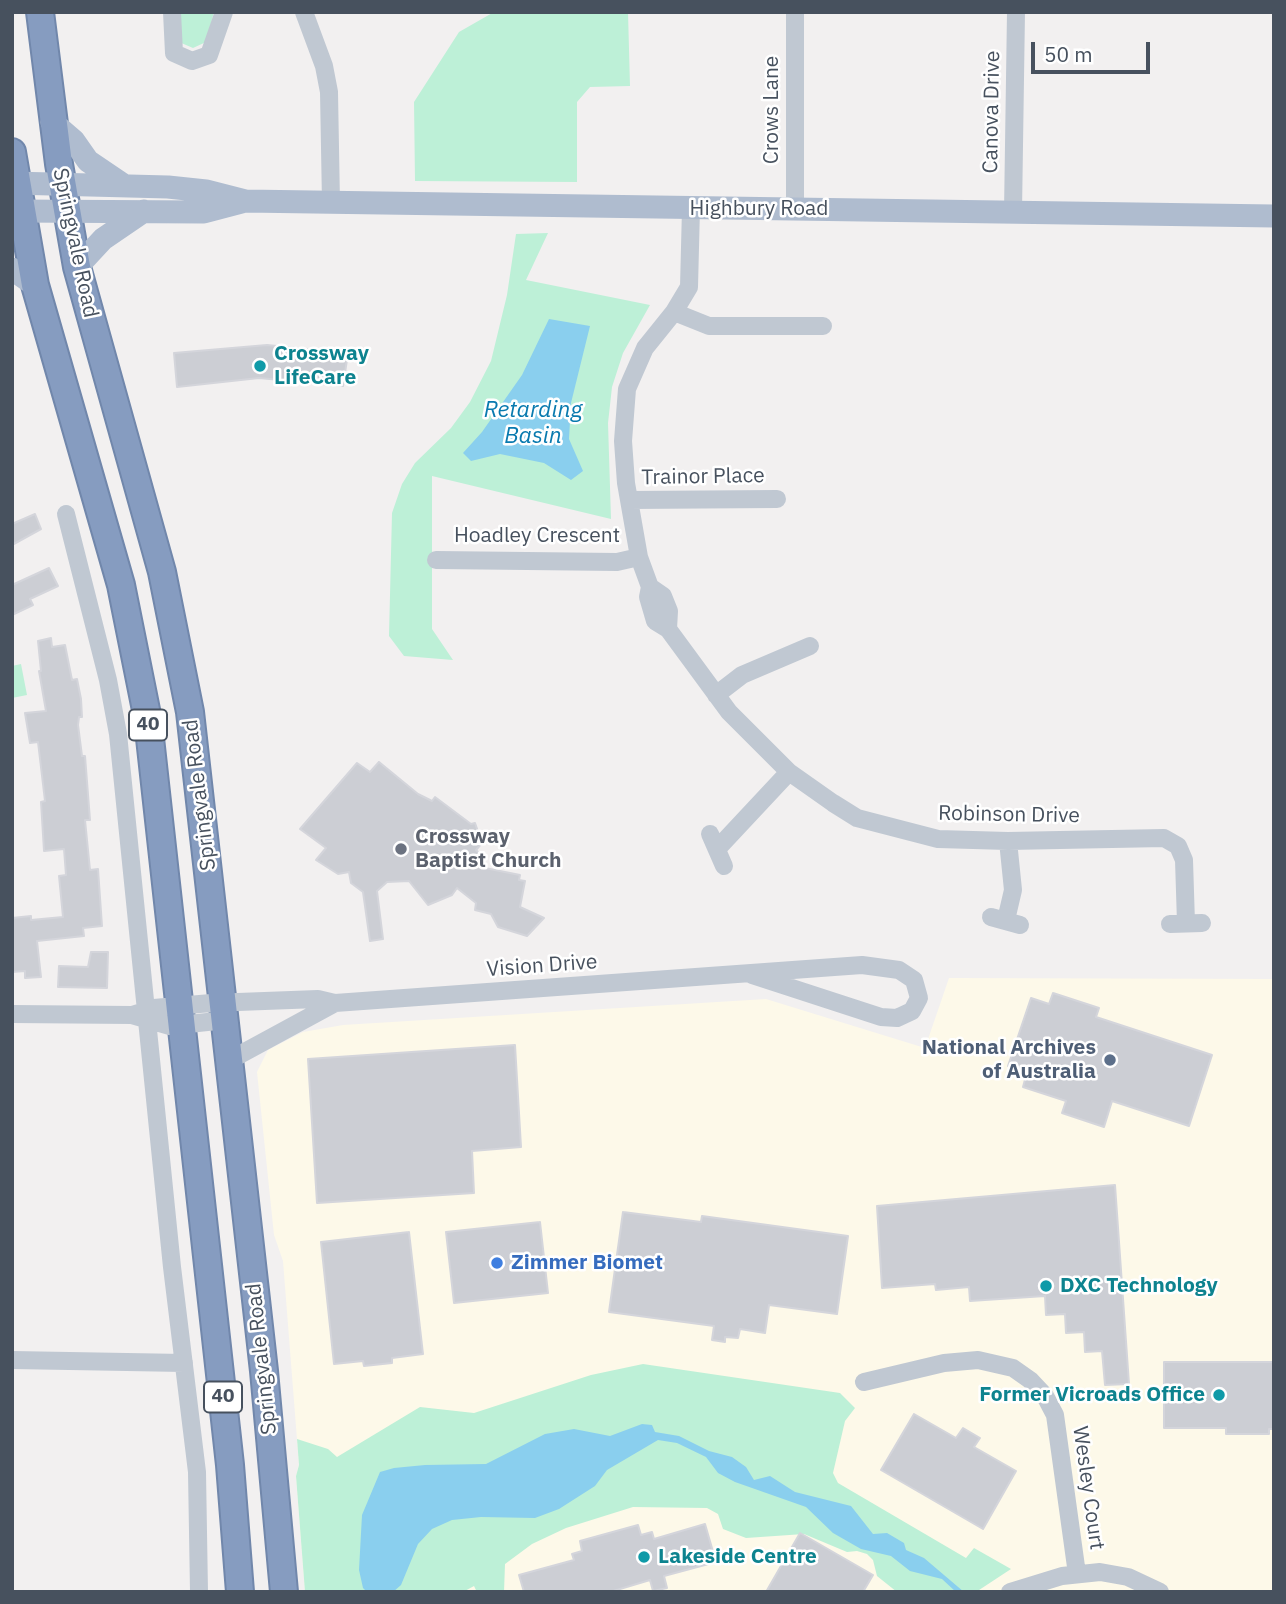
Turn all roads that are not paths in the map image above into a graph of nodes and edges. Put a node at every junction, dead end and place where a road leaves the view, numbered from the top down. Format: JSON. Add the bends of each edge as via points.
{"nodes":[{"id":1,"x":40,"y":12,"type":"edge"},
{"id":2,"x":172,"y":12,"type":"edge"},
{"id":3,"x":224,"y":12,"type":"edge"},
{"id":4,"x":304,"y":12,"type":"edge"},
{"id":5,"x":795,"y":12,"type":"edge"},
{"id":6,"x":1016,"y":12,"type":"edge"},
{"id":7,"x":52,"y":122,"type":"junction"},
{"id":8,"x":12,"y":152,"type":"edge"},
{"id":9,"x":14,"y":183,"type":"edge"},
{"id":10,"x":62,"y":184,"type":"junction"},
{"id":11,"x":123,"y":185,"type":"junction"},
{"id":12,"x":245,"y":201,"type":"junction"},
{"id":13,"x":331,"y":202,"type":"junction"},
{"id":14,"x":691,"y":208,"type":"junction"},
{"id":15,"x":795,"y":209,"type":"junction"},
{"id":16,"x":144,"y":211,"type":"junction"},
{"id":17,"x":16,"y":212,"type":"edge"},
{"id":18,"x":66,"y":212,"type":"junction"},
{"id":19,"x":1013,"y":212,"type":"junction"},
{"id":20,"x":1274,"y":216,"type":"edge"},
{"id":21,"x":77,"y":267,"type":"junction"},
{"id":22,"x":12,"y":269,"type":"edge"},
{"id":23,"x":35,"y":285,"type":"junction"},
{"id":24,"x":674,"y":312,"type":"junction"},
{"id":25,"x":823,"y":326,"type":"dead end"},
{"id":26,"x":777,"y":498,"type":"dead end"},
{"id":27,"x":629,"y":500,"type":"junction"},
{"id":28,"x":66,"y":514,"type":"dead end"},
{"id":29,"x":639,"y":557,"type":"junction"},
{"id":30,"x":436,"y":560,"type":"dead end"},
{"id":31,"x":810,"y":646,"type":"dead end"},
{"id":32,"x":716,"y":695,"type":"junction"},
{"id":33,"x":789,"y":772,"type":"junction"},
{"id":34,"x":1008,"y":841,"type":"junction"},
{"id":35,"x":717,"y":850,"type":"dead end"},
{"id":36,"x":1006,"y":921,"type":"dead end"},
{"id":37,"x":1186,"y":923,"type":"dead end"},
{"id":38,"x":752,"y":975,"type":"junction"},
{"id":39,"x":335,"y":1003,"type":"junction"},
{"id":40,"x":225,"y":1011,"type":"junction"},
{"id":41,"x":12,"y":1014,"type":"edge"},
{"id":42,"x":141,"y":1015,"type":"junction"},
{"id":43,"x":181,"y":1015,"type":"junction"},
{"id":44,"x":230,"y":1060,"type":"junction"},
{"id":45,"x":12,"y":1360,"type":"edge"},
{"id":46,"x":184,"y":1363,"type":"junction"},
{"id":47,"x":864,"y":1382,"type":"dead end"},
{"id":48,"x":1077,"y":1574,"type":"junction"},
{"id":49,"x":283,"y":1590,"type":"edge"},
{"id":50,"x":199,"y":1592,"type":"edge"},
{"id":51,"x":240,"y":1592,"type":"edge"},
{"id":52,"x":1010,"y":1592,"type":"edge"},
{"id":53,"x":1160,"y":1592,"type":"edge"}],
"edges":[{"from":1,"to":7,"type":"highway","name":"Springvale Road","number":"40"},
{"from":2,"to":3,"type":"street","via":[[174,54],[191,61],[209,55]]},
{"from":4,"to":13,"type":"street","via":[[329,93]]},
{"from":5,"to":15,"type":"street","name":"Crows Lane"},
{"from":6,"to":19,"type":"street","name":"Canova Drive"},
{"from":7,"to":10,"type":"highway","name":"Springvale Road","number":"40"},
{"from":7,"to":11,"type":"main road","via":[[88,161]]},
{"from":8,"to":9,"type":"highway","name":"Springvale Road","number":"40"},
{"from":9,"to":10,"type":"main road","name":"Highbury Road"},
{"from":9,"to":17,"type":"highway","name":"Springvale Road","number":"40"},
{"from":10,"to":11,"type":"main road","name":"Highbury Road"},
{"from":10,"to":18,"type":"highway","name":"Springvale Road","number":"40"},
{"from":11,"to":12,"type":"main road","name":"Highbury Road","via":[[206,191]]},
{"from":12,"to":13,"type":"main road","name":"Highbury Road"},
{"from":12,"to":16,"type":"main road","name":"Highbury Road","via":[[204,212]]},
{"from":13,"to":14,"type":"main road","name":"Highbury Road"},
{"from":14,"to":15,"type":"main road","name":"Highbury Road"},
{"from":14,"to":24,"type":"street","name":"Robinson Drive","via":[[689,287]]},
{"from":15,"to":19,"type":"main road","name":"Highbury Road"},
{"from":16,"to":18,"type":"main road","name":"Highbury Road"},
{"from":16,"to":21,"type":"main road","via":[[103,239]]},
{"from":17,"to":18,"type":"main road","name":"Highbury Road"},
{"from":17,"to":23,"type":"highway","name":"Springvale Road","number":"40"},
{"from":18,"to":21,"type":"highway","name":"Springvale Road","number":"40"},
{"from":19,"to":20,"type":"main road","name":"Highbury Road"},
{"from":21,"to":40,"type":"highway","name":"Springvale Road","number":"40","via":[[180,652]]},
{"from":22,"to":23,"type":"main road"},
{"from":23,"to":43,"type":"highway","name":"Springvale Road","number":"40","via":[[136,652]]},
{"from":24,"to":25,"type":"street","via":[[709,326]]},
{"from":24,"to":27,"type":"street","name":"Robinson Drive","via":[[645,348],[627,389],[623,441]]},
{"from":26,"to":27,"type":"street","name":"Trainor Place"},
{"from":27,"to":29,"type":"street","name":"Robinson Drive"},
{"from":28,"to":42,"type":"street","via":[[114,708]]},
{"from":29,"to":30,"type":"street","name":"Hoadley Crescent","via":[[617,562]]},
{"from":29,"to":32,"type":"street","name":"Robinson Drive","via":[[655,621],[668,629]]},
{"from":31,"to":32,"type":"street","via":[[742,675]]},
{"from":32,"to":33,"type":"street","name":"Robinson Drive"},
{"from":33,"to":34,"type":"street","name":"Robinson Drive","via":[[857,818],[894,830],[938,839]]},
{"from":33,"to":35,"type":"street"},
{"from":34,"to":36,"type":"street","via":[[1013,890]]},
{"from":34,"to":37,"type":"street","name":"Robinson Drive","via":[[1164,838],[1178,846],[1184,860]]},
{"from":38,"to":38,"type":"street","name":"Vision Drive","via":[[862,965],[899,970],[914,980],[919,998],[912,1011],[897,1018],[881,1017]]},
{"from":38,"to":39,"type":"street","name":"Vision Drive"},
{"from":39,"to":40,"type":"street","name":"Vision Drive","via":[[318,999]]},
{"from":39,"to":44,"type":"street","name":"Vision Drive"},
{"from":40,"to":43,"type":"street","name":"Vision Drive"},
{"from":40,"to":44,"type":"highway","name":"Springvale Road","number":"40"},
{"from":41,"to":42,"type":"street","name":"Vision Drive"},
{"from":42,"to":43,"type":"street","name":"Vision Drive"},
{"from":42,"to":46,"type":"street"},
{"from":43,"to":51,"type":"highway","name":"Springvale Road","number":"40"},
{"from":44,"to":49,"type":"highway","name":"Springvale Road","number":"40"},
{"from":45,"to":46,"type":"street"},
{"from":46,"to":50,"type":"street","via":[[198,1482]]},
{"from":47,"to":48,"type":"street","name":"Wesley Court","via":[[978,1360],[1013,1368],[1030,1380],[1055,1415]]},
{"from":48,"to":52,"type":"street"},
{"from":48,"to":53,"type":"street","via":[[1113,1573]]}]}
